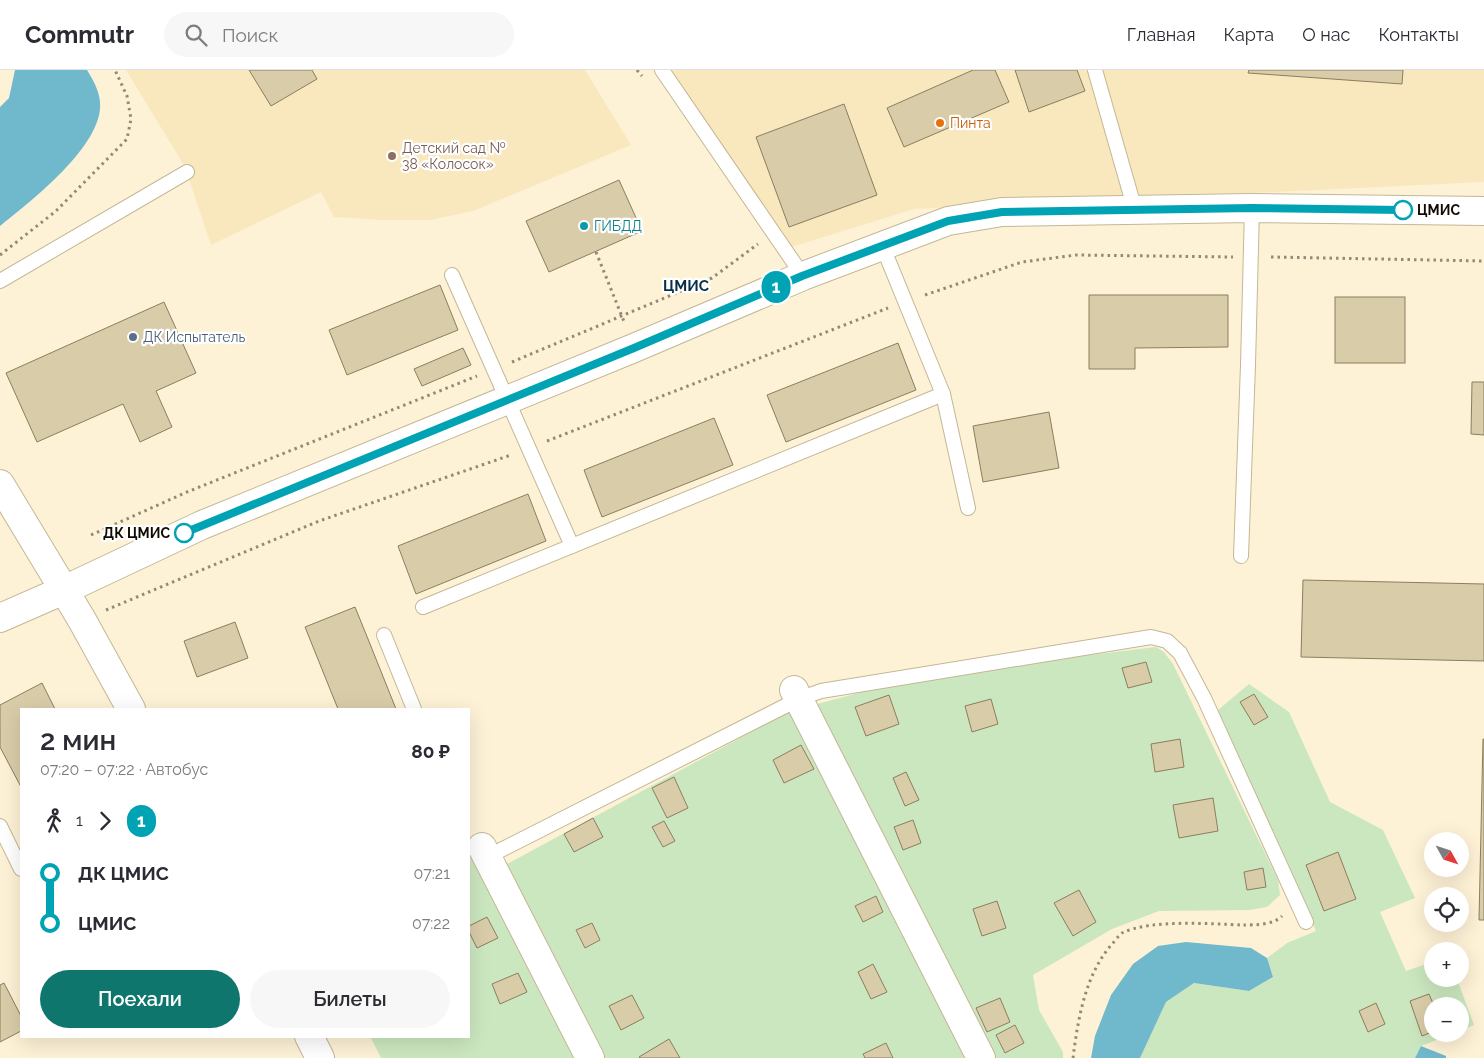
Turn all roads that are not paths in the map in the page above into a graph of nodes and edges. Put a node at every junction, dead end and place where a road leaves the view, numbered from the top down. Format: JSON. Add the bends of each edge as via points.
{"nodes":[{"id":1,"x":662,"y":70,"type":"edge"},
{"id":2,"x":1095,"y":70,"type":"edge"},
{"id":3,"x":187,"y":172,"type":"dead end"},
{"id":4,"x":1252,"y":208,"type":"junction"},
{"id":5,"x":1135,"y":210,"type":"junction"},
{"id":6,"x":1484,"y":211,"type":"edge"},
{"id":7,"x":882,"y":245,"type":"junction"},
{"id":8,"x":452,"y":274,"type":"dead end"},
{"id":9,"x":802,"y":276,"type":"junction"},
{"id":10,"x":0,"y":281,"type":"edge"},
{"id":11,"x":943,"y":394,"type":"junction"},
{"id":12,"x":507,"y":400,"type":"junction"},
{"id":13,"x":2,"y":492,"type":"edge"},
{"id":14,"x":968,"y":508,"type":"dead end"},
{"id":15,"x":572,"y":546,"type":"junction"},
{"id":16,"x":1241,"y":556,"type":"dead end"},
{"id":17,"x":64,"y":590,"type":"junction"},
{"id":18,"x":423,"y":607,"type":"dead end"},
{"id":19,"x":0,"y":618,"type":"edge"},
{"id":20,"x":384,"y":635,"type":"dead end"},
{"id":21,"x":797,"y":694,"type":"junction"},
{"id":22,"x":130,"y":708,"type":"edge"},
{"id":23,"x":414,"y":708,"type":"edge"},
{"id":24,"x":0,"y":826,"type":"edge"},
{"id":25,"x":484,"y":852,"type":"joint"},
{"id":26,"x":20,"y":867,"type":"edge"},
{"id":27,"x":1306,"y":922,"type":"dead end"},
{"id":28,"x":310,"y":1038,"type":"edge"},
{"id":29,"x":320,"y":1058,"type":"edge"},
{"id":30,"x":590,"y":1058,"type":"edge"},
{"id":31,"x":981,"y":1058,"type":"edge"}],
"edges":[{"from":1,"to":9,"type":"lane"},
{"from":2,"to":5,"type":"lane"},
{"from":3,"to":10,"type":"lane"},
{"from":4,"to":5,"type":"street"},
{"from":4,"to":6,"type":"street"},
{"from":4,"to":16,"type":"lane"},
{"from":5,"to":7,"type":"street","via":[[979,214],[948,221]]},
{"from":7,"to":9,"type":"street"},
{"from":7,"to":11,"type":"lane"},
{"from":8,"to":12,"type":"lane"},
{"from":9,"to":12,"type":"street"},
{"from":11,"to":14,"type":"lane"},
{"from":11,"to":15,"type":"lane"},
{"from":12,"to":15,"type":"lane"},
{"from":12,"to":17,"type":"street","via":[[202,525]]},
{"from":13,"to":17,"type":"street"},
{"from":15,"to":18,"type":"lane"},
{"from":17,"to":19,"type":"street"},
{"from":17,"to":22,"type":"street"},
{"from":20,"to":23,"type":"lane"},
{"from":21,"to":25,"type":"lane"},
{"from":21,"to":27,"type":"lane","via":[[1151,637],[1167,641],[1180,653],[1204,698]]},
{"from":21,"to":31,"type":"street"},
{"from":24,"to":26,"type":"lane"},
{"from":25,"to":30,"type":"street"},
{"from":28,"to":29,"type":"street"}]}
